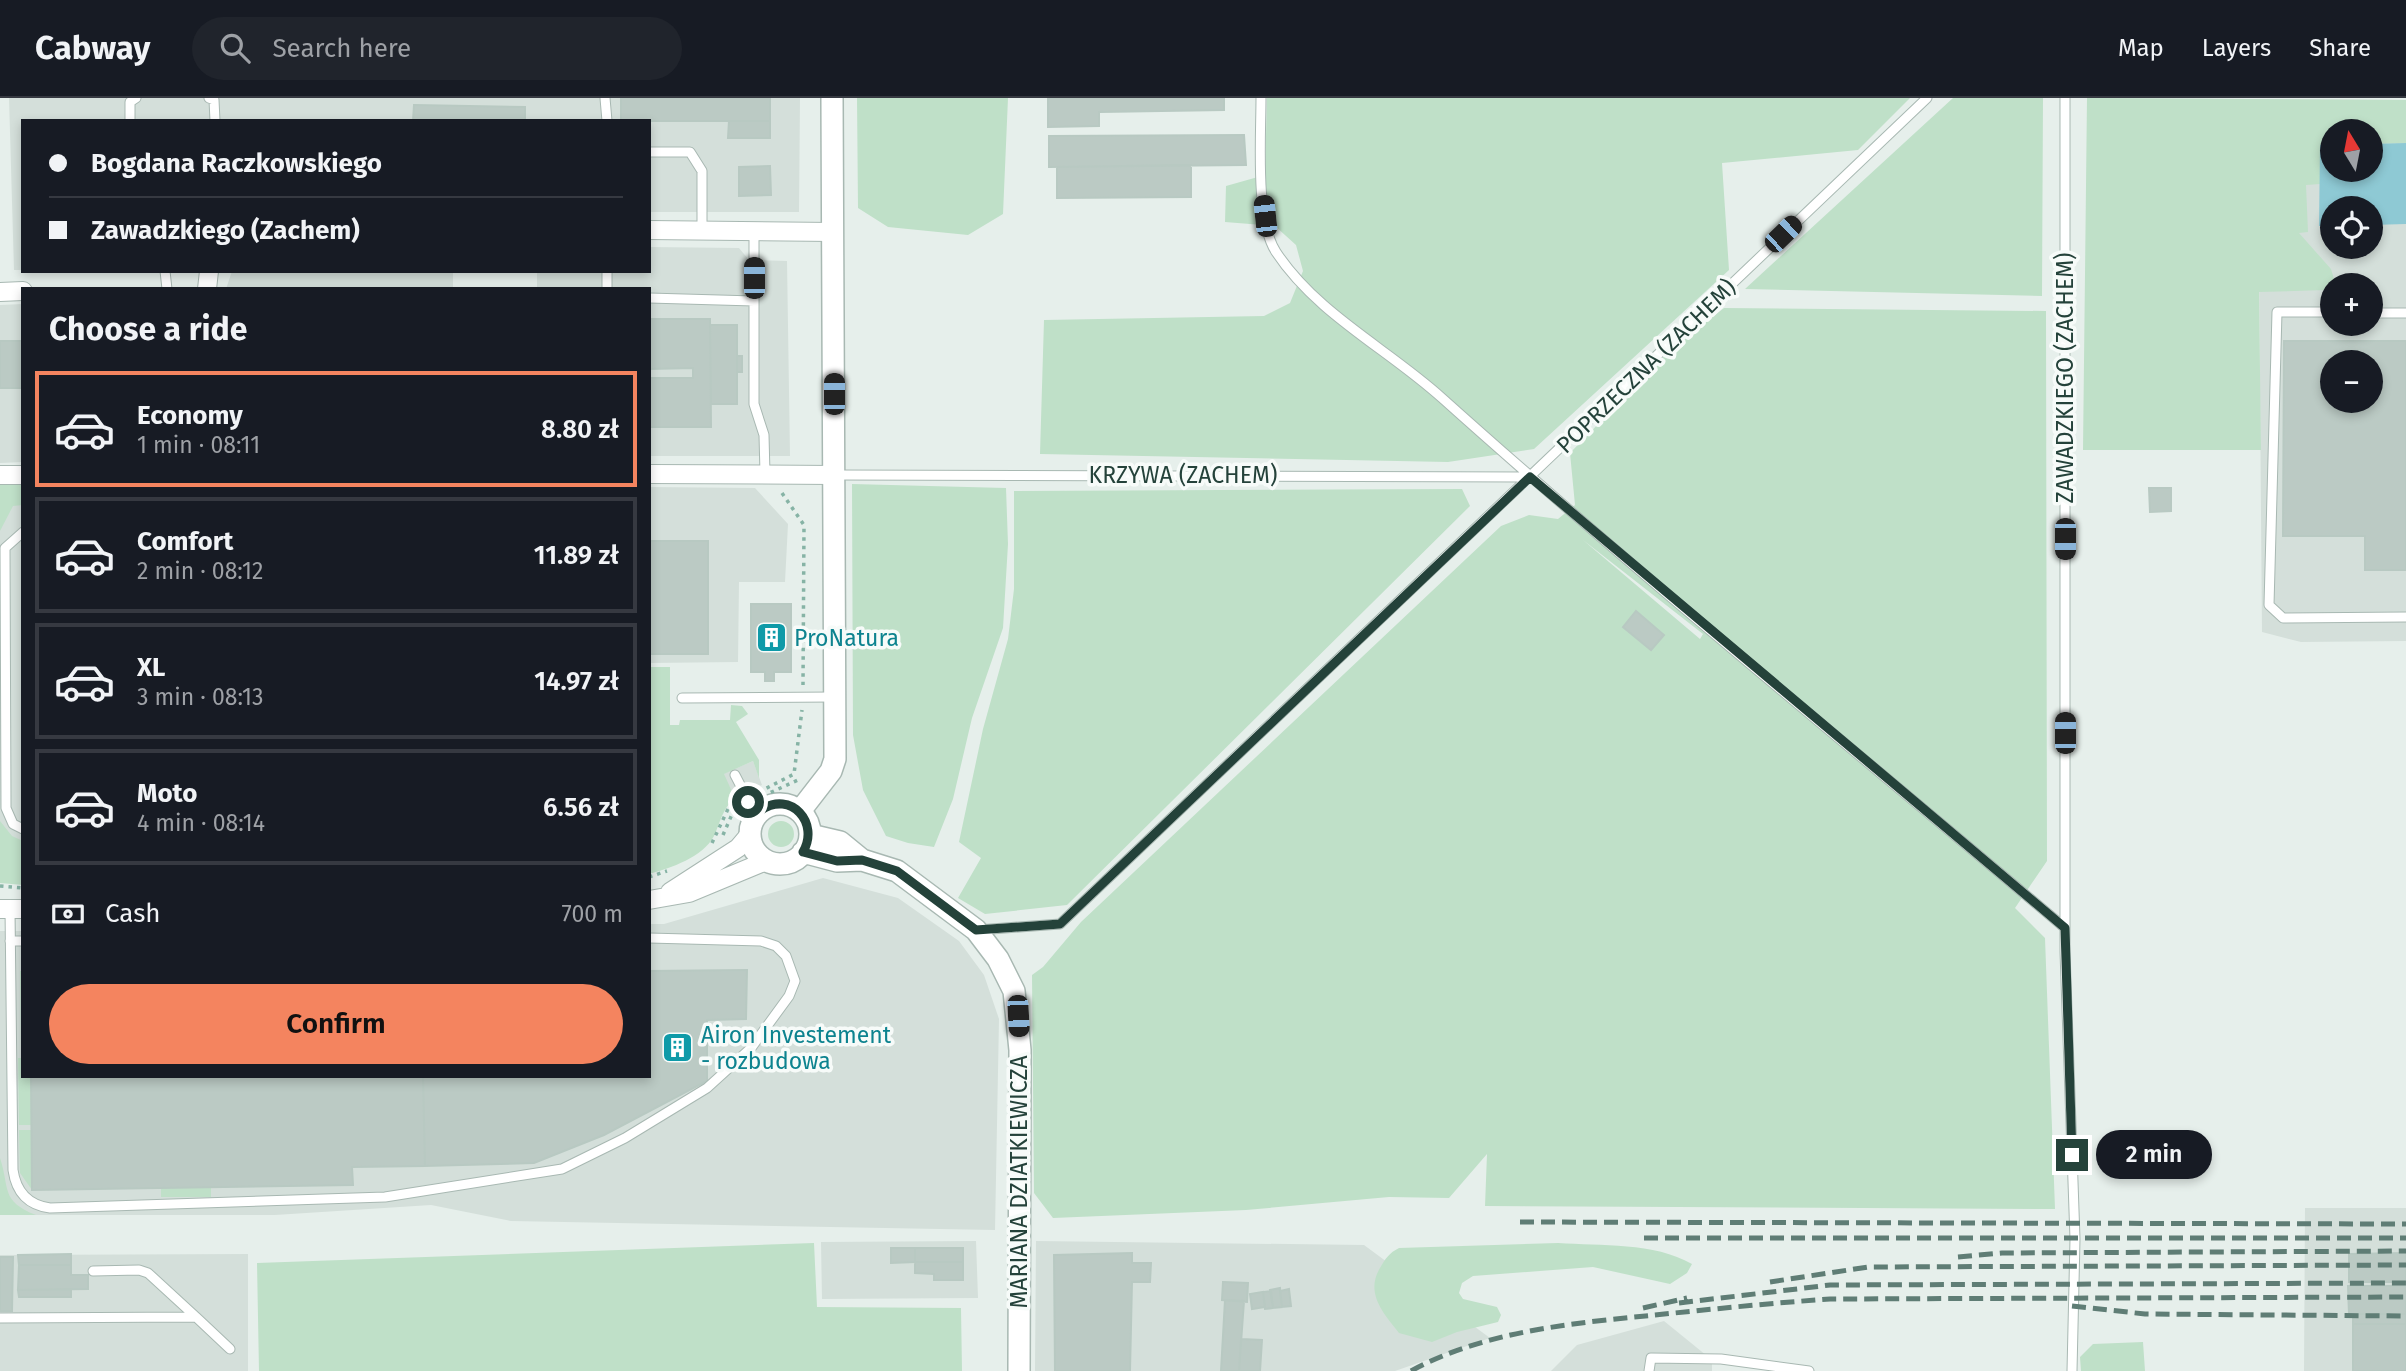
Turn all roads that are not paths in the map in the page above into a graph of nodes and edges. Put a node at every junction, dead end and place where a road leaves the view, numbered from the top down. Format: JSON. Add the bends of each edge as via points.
{"nodes":[{"id":1,"x":136,"y":98,"type":"edge"},
{"id":2,"x":209,"y":98,"type":"edge"},
{"id":3,"x":606,"y":98,"type":"edge"},
{"id":4,"x":832,"y":98,"type":"edge"},
{"id":5,"x":1261,"y":98,"type":"edge"},
{"id":6,"x":1927,"y":98,"type":"edge"},
{"id":7,"x":2065,"y":98,"type":"edge"},
{"id":8,"x":130,"y":119,"type":"edge"},
{"id":9,"x":215,"y":119,"type":"edge"},
{"id":10,"x":607,"y":119,"type":"edge"},
{"id":11,"x":651,"y":152,"type":"edge"},
{"id":12,"x":651,"y":230,"type":"edge"},
{"id":13,"x":702,"y":231,"type":"junction"},
{"id":14,"x":754,"y":231,"type":"junction"},
{"id":15,"x":833,"y":232,"type":"junction"},
{"id":16,"x":21,"y":291,"type":"edge"},
{"id":17,"x":0,"y":292,"type":"edge"},
{"id":18,"x":651,"y":298,"type":"edge"},
{"id":19,"x":754,"y":301,"type":"junction"},
{"id":20,"x":2320,"y":312,"type":"edge"},
{"id":21,"x":2383,"y":313,"type":"edge"},
{"id":22,"x":2406,"y":313,"type":"edge"},
{"id":23,"x":651,"y":474,"type":"edge"},
{"id":24,"x":765,"y":474,"type":"junction"},
{"id":25,"x":0,"y":475,"type":"edge"},
{"id":26,"x":21,"y":475,"type":"edge"},
{"id":27,"x":835,"y":475,"type":"junction"},
{"id":28,"x":1530,"y":477,"type":"junction"},
{"id":29,"x":21,"y":534,"type":"edge"},
{"id":30,"x":2406,"y":617,"type":"edge"},
{"id":31,"x":836,"y":697,"type":"junction"},
{"id":32,"x":682,"y":698,"type":"dead end"},
{"id":33,"x":735,"y":775,"type":"dead end"},
{"id":34,"x":761,"y":810,"type":"junction"},
{"id":35,"x":800,"y":811,"type":"junction"},
{"id":36,"x":21,"y":828,"type":"edge"},
{"id":37,"x":749,"y":835,"type":"junction"},
{"id":38,"x":807,"y":843,"type":"junction"},
{"id":39,"x":766,"y":861,"type":"junction"},
{"id":40,"x":655,"y":899,"type":"edge"},
{"id":41,"x":11,"y":909,"type":"edge"},
{"id":42,"x":2065,"y":928,"type":"junction"},
{"id":43,"x":976,"y":930,"type":"junction"},
{"id":44,"x":651,"y":938,"type":"edge"},
{"id":45,"x":10,"y":941,"type":"junction"},
{"id":46,"x":21,"y":941,"type":"edge"},
{"id":47,"x":93,"y":1271,"type":"dead end"},
{"id":48,"x":196,"y":1317,"type":"junction"},
{"id":49,"x":0,"y":1318,"type":"edge"},
{"id":50,"x":230,"y":1349,"type":"dead end"},
{"id":51,"x":1019,"y":1371,"type":"edge"},
{"id":52,"x":1649,"y":1371,"type":"edge"},
{"id":53,"x":1809,"y":1371,"type":"edge"},
{"id":54,"x":2072,"y":1371,"type":"edge"}],
"edges":[{"from":1,"to":8,"type":"lane","via":[[130,102]]},
{"from":2,"to":9,"type":"lane","via":[[214,100]]},
{"from":3,"to":10,"type":"lane"},
{"from":4,"to":15,"type":"street"},
{"from":5,"to":28,"type":"lane","via":[[1267,234],[1275,250],[1321,304],[1411,370]]},
{"from":6,"to":28,"type":"lane","name":"POPRZECZNA (ZACHEM)"},
{"from":7,"to":42,"type":"lane","name":"ZAWADZKIEGO (ZACHEM)"},
{"from":11,"to":13,"type":"lane","via":[[690,152],[702,171]]},
{"from":12,"to":13,"type":"street"},
{"from":13,"to":14,"type":"street"},
{"from":14,"to":15,"type":"street"},
{"from":14,"to":19,"type":"lane"},
{"from":15,"to":27,"type":"street"},
{"from":16,"to":17,"type":"street"},
{"from":18,"to":19,"type":"lane"},
{"from":19,"to":24,"type":"lane","via":[[754,404],[764,435]]},
{"from":20,"to":30,"type":"lane","via":[[2277,312],[2269,605],[2283,618]]},
{"from":21,"to":22,"type":"lane"},
{"from":23,"to":24,"type":"street"},
{"from":24,"to":27,"type":"street"},
{"from":25,"to":26,"type":"street"},
{"from":27,"to":28,"type":"lane","name":"KRZYWA (ZACHEM)"},
{"from":27,"to":31,"type":"street"},
{"from":28,"to":42,"type":"lane"},
{"from":28,"to":43,"type":"lane","name":"POPRZECZNA (ZACHEM)","via":[[1060,924]]},
{"from":29,"to":36,"type":"lane","via":[[5,548],[4,681],[6,808],[13,824]]},
{"from":31,"to":32,"type":"lane"},
{"from":31,"to":35,"type":"street","via":[[835,759]]},
{"from":33,"to":34,"type":"lane","via":[[748,802]]},
{"from":34,"to":35,"type":"street","via":[[781,804]]},
{"from":34,"to":37,"type":"street"},
{"from":35,"to":38,"type":"street","via":[[808,822]]},
{"from":37,"to":39,"type":"street","via":[[752,848]]},
{"from":37,"to":40,"type":"street","via":[[708,869]]},
{"from":38,"to":39,"type":"street","via":[[786,864]]},
{"from":38,"to":43,"type":"street","name":"MARIANA DZIATKIEWICZA","via":[[840,842],[862,860],[897,871]]},
{"from":39,"to":40,"type":"street","via":[[689,893]]},
{"from":41,"to":45,"type":"lane"},
{"from":42,"to":54,"type":"lane","name":"ZAWADZKIEGO (ZACHEM)","via":[[2075,1239]]},
{"from":43,"to":51,"type":"street","name":"MARIANA DZIATKIEWICZA","via":[[1008,978],[1018,1016]]},
{"from":44,"to":45,"type":"lane","via":[[761,941],[786,956],[795,981],[751,1048],[707,1088],[625,1138],[562,1169],[385,1197],[50,1208],[35,1205],[22,1195],[12,1170]]},
{"from":45,"to":46,"type":"lane"},
{"from":47,"to":48,"type":"lane","via":[[148,1273]]},
{"from":48,"to":49,"type":"lane"},
{"from":48,"to":50,"type":"lane"},
{"from":52,"to":53,"type":"lane","via":[[1651,1358],[1721,1359]]}]}
